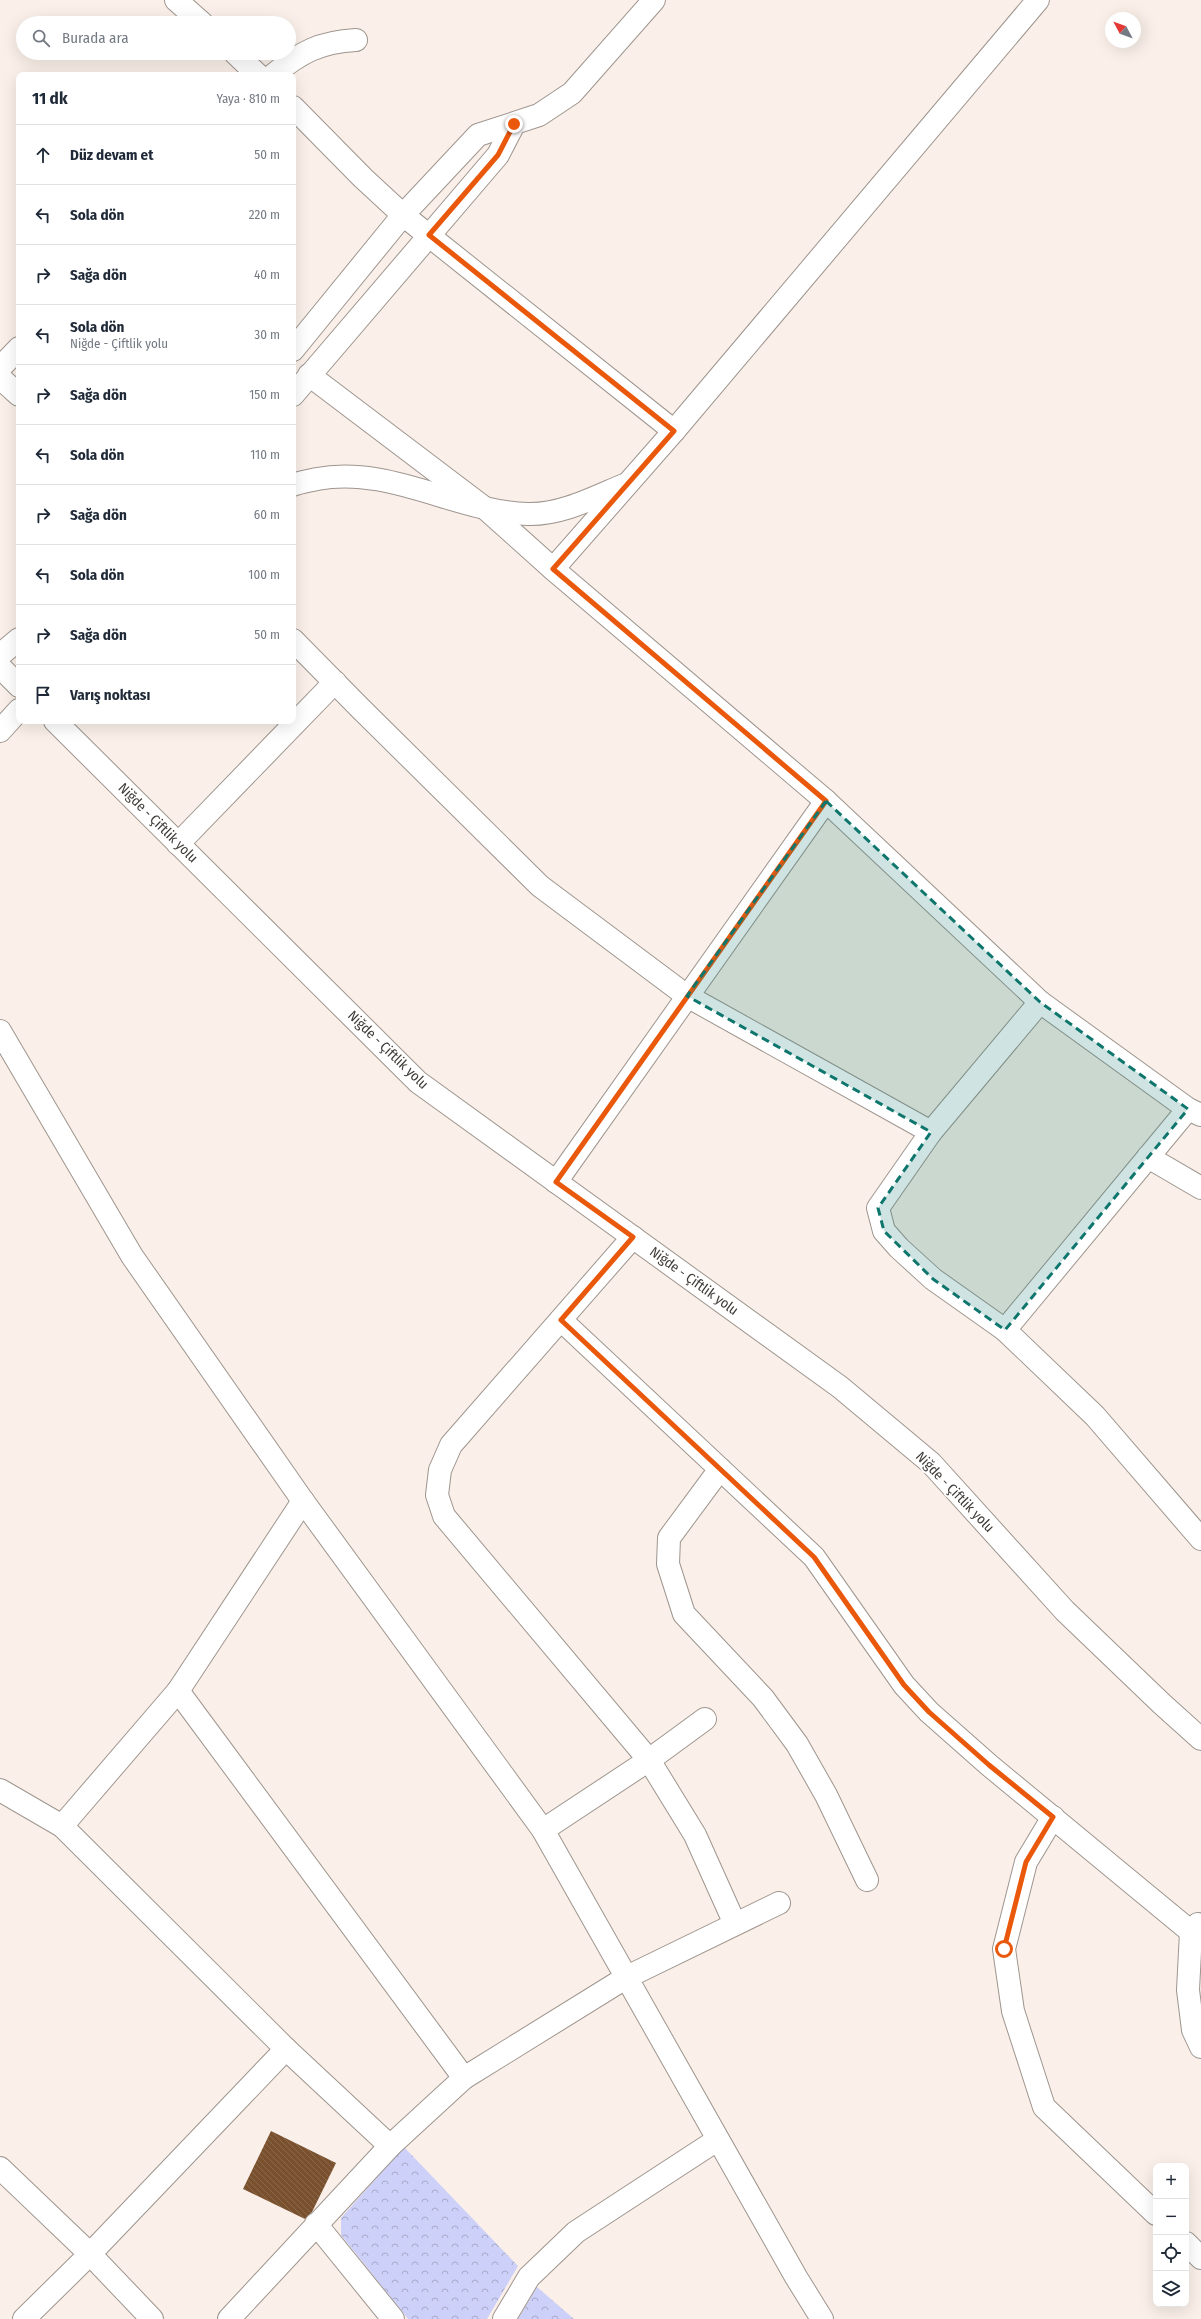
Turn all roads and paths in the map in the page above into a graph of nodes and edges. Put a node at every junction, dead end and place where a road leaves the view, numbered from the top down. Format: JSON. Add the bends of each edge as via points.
{"nodes":[{"id":1,"x":176,"y":0,"type":"edge"},
{"id":2,"x":654,"y":0,"type":"edge"},
{"id":3,"x":1038,"y":0,"type":"edge"},
{"id":4,"x":194,"y":16,"type":"edge"},
{"id":5,"x":356,"y":40,"type":"dead end"},
{"id":6,"x":296,"y":57,"type":"edge"},
{"id":7,"x":242,"y":60,"type":"edge"},
{"id":8,"x":292,"y":60,"type":"edge"},
{"id":9,"x":255,"y":72,"type":"edge"},
{"id":10,"x":278,"y":72,"type":"edge"},
{"id":11,"x":296,"y":110,"type":"edge"},
{"id":12,"x":514,"y":124,"type":"junction"},
{"id":13,"x":404,"y":215,"type":"junction"},
{"id":14,"x":429,"y":235,"type":"junction"},
{"id":15,"x":296,"y":346,"type":"edge"},
{"id":16,"x":16,"y":351,"type":"edge"},
{"id":17,"x":0,"y":368,"type":"edge"},
{"id":18,"x":309,"y":376,"type":"junction"},
{"id":19,"x":0,"y":378,"type":"edge"},
{"id":20,"x":296,"y":391,"type":"edge"},
{"id":21,"x":16,"y":392,"type":"edge"},
{"id":22,"x":674,"y":431,"type":"junction"},
{"id":23,"x":296,"y":484,"type":"edge"},
{"id":24,"x":627,"y":484,"type":"junction"},
{"id":25,"x":486,"y":509,"type":"junction"},
{"id":26,"x":553,"y":569,"type":"junction"},
{"id":27,"x":16,"y":641,"type":"edge"},
{"id":28,"x":296,"y":643,"type":"edge"},
{"id":29,"x":0,"y":655,"type":"edge"},
{"id":30,"x":0,"y":667,"type":"edge"},
{"id":31,"x":335,"y":682,"type":"junction"},
{"id":32,"x":16,"y":683,"type":"edge"},
{"id":33,"x":16,"y":713,"type":"edge"},
{"id":34,"x":296,"y":722,"type":"edge"},
{"id":35,"x":58,"y":724,"type":"edge"},
{"id":36,"x":294,"y":724,"type":"edge"},
{"id":37,"x":0,"y":731,"type":"edge"},
{"id":38,"x":826,"y":801,"type":"junction"},
{"id":39,"x":178,"y":844,"type":"junction"},
{"id":40,"x":687,"y":996,"type":"junction"},
{"id":41,"x":1040,"y":1002,"type":"junction"},
{"id":42,"x":0,"y":1031,"type":"edge"},
{"id":43,"x":1195,"y":1112,"type":"edge"},
{"id":44,"x":931,"y":1132,"type":"junction"},
{"id":45,"x":1148,"y":1157,"type":"junction"},
{"id":46,"x":556,"y":1182,"type":"junction"},
{"id":47,"x":1201,"y":1188,"type":"edge"},
{"id":48,"x":633,"y":1237,"type":"junction"},
{"id":49,"x":561,"y":1320,"type":"junction"},
{"id":50,"x":1005,"y":1330,"type":"junction"},
{"id":51,"x":720,"y":1469,"type":"junction"},
{"id":52,"x":303,"y":1501,"type":"junction"},
{"id":53,"x":1201,"y":1539,"type":"edge"},
{"id":54,"x":178,"y":1691,"type":"junction"},
{"id":55,"x":705,"y":1719,"type":"dead end"},
{"id":56,"x":1201,"y":1739,"type":"edge"},
{"id":57,"x":649,"y":1760,"type":"junction"},
{"id":58,"x":0,"y":1790,"type":"edge"},
{"id":59,"x":1053,"y":1817,"type":"junction"},
{"id":60,"x":62,"y":1826,"type":"junction"},
{"id":61,"x":543,"y":1830,"type":"junction"},
{"id":62,"x":867,"y":1880,"type":"dead end"},
{"id":63,"x":779,"y":1903,"type":"dead end"},
{"id":64,"x":735,"y":1924,"type":"junction"},
{"id":65,"x":1198,"y":1931,"type":"edge"},
{"id":66,"x":627,"y":1977,"type":"junction"},
{"id":67,"x":1201,"y":2047,"type":"edge"},
{"id":68,"x":286,"y":2049,"type":"junction"},
{"id":69,"x":464,"y":2078,"type":"junction"},
{"id":70,"x":717,"y":2140,"type":"junction"},
{"id":71,"x":390,"y":2146,"type":"junction"},
{"id":72,"x":0,"y":2168,"type":"edge"},
{"id":73,"x":1153,"y":2211,"type":"edge"},
{"id":74,"x":316,"y":2224,"type":"junction"},
{"id":75,"x":1189,"y":2246,"type":"edge"},
{"id":76,"x":90,"y":2254,"type":"junction"},
{"id":77,"x":1201,"y":2258,"type":"edge"},
{"id":78,"x":24,"y":2319,"type":"edge"},
{"id":79,"x":152,"y":2319,"type":"edge"},
{"id":80,"x":229,"y":2319,"type":"edge"},
{"id":81,"x":393,"y":2319,"type":"edge"},
{"id":82,"x":504,"y":2319,"type":"edge"},
{"id":83,"x":822,"y":2319,"type":"edge"}],
"edges":[{"from":1,"to":4,"type":"street"},
{"from":2,"to":12,"type":"street","via":[[572,93],[539,115]]},
{"from":3,"to":22,"type":"street"},
{"from":5,"to":6,"type":"street","via":[[332,42]]},
{"from":7,"to":9,"type":"street"},
{"from":8,"to":10,"type":"street"},
{"from":11,"to":13,"type":"street"},
{"from":12,"to":13,"type":"street","via":[[478,135]]},
{"from":12,"to":14,"type":"street","via":[[498,155]]},
{"from":13,"to":14,"type":"street"},
{"from":13,"to":15,"type":"street"},
{"from":14,"to":18,"type":"street"},
{"from":14,"to":22,"type":"street"},
{"from":16,"to":17,"type":"street"},
{"from":18,"to":20,"type":"street"},
{"from":18,"to":25,"type":"street"},
{"from":19,"to":21,"type":"street"},
{"from":22,"to":24,"type":"street"},
{"from":23,"to":25,"type":"street","via":[[338,475],[408,485]]},
{"from":24,"to":25,"type":"street","via":[[552,511],[529,514]]},
{"from":24,"to":26,"type":"street"},
{"from":25,"to":26,"type":"street"},
{"from":26,"to":38,"type":"street"},
{"from":27,"to":29,"type":"street"},
{"from":28,"to":31,"type":"street"},
{"from":30,"to":32,"type":"street"},
{"from":31,"to":34,"type":"street"},
{"from":31,"to":40,"type":"street","via":[[540,886]]},
{"from":33,"to":37,"type":"street"},
{"from":35,"to":39,"type":"street","name":"Niğde - Çiftlik yolu"},
{"from":36,"to":39,"type":"street"},
{"from":38,"to":40,"type":"street"},
{"from":38,"to":41,"type":"street"},
{"from":39,"to":46,"type":"street","name":"Niğde - Çiftlik yolu","via":[[418,1082]]},
{"from":40,"to":44,"type":"street"},
{"from":40,"to":46,"type":"street"},
{"from":41,"to":43,"type":"street"},
{"from":41,"to":44,"type":"street"},
{"from":42,"to":52,"type":"street","via":[[132,1256]]},
{"from":43,"to":45,"type":"street"},
{"from":44,"to":50,"type":"street","via":[[878,1208],[884,1231],[934,1279]]},
{"from":45,"to":47,"type":"street"},
{"from":45,"to":50,"type":"street"},
{"from":46,"to":48,"type":"street","name":"Niğde - Çiftlik yolu"},
{"from":48,"to":49,"type":"street"},
{"from":48,"to":56,"type":"street","name":"Niğde - Çiftlik yolu","via":[[840,1387],[932,1463],[1066,1611]]},
{"from":49,"to":51,"type":"street"},
{"from":49,"to":57,"type":"street","via":[[451,1445],[440,1470],[437,1495],[444,1516]]},
{"from":50,"to":53,"type":"street","via":[[1095,1416]]},
{"from":51,"to":59,"type":"street","via":[[814,1557],[904,1685],[929,1712]]},
{"from":51,"to":62,"type":"street","via":[[669,1538],[668,1564],[684,1614],[763,1698],[797,1744],[826,1795]]},
{"from":52,"to":54,"type":"street"},
{"from":52,"to":61,"type":"street"},
{"from":54,"to":60,"type":"street"},
{"from":54,"to":69,"type":"street"},
{"from":55,"to":57,"type":"street"},
{"from":57,"to":61,"type":"street"},
{"from":57,"to":64,"type":"street","via":[[695,1835]]},
{"from":58,"to":60,"type":"street"},
{"from":59,"to":65,"type":"street"},
{"from":59,"to":73,"type":"street","via":[[1026,1862],[1004,1949],[1013,2011],[1044,2107]]},
{"from":60,"to":68,"type":"street"},
{"from":61,"to":66,"type":"street"},
{"from":63,"to":64,"type":"street"},
{"from":64,"to":66,"type":"street"},
{"from":65,"to":67,"type":"street","via":[[1188,1990],[1192,2030]]},
{"from":66,"to":69,"type":"street"},
{"from":66,"to":70,"type":"street"},
{"from":68,"to":71,"type":"street"},
{"from":68,"to":76,"type":"street"},
{"from":69,"to":71,"type":"street"},
{"from":70,"to":82,"type":"street","via":[[576,2232],[529,2277]]},
{"from":70,"to":83,"type":"street"},
{"from":71,"to":74,"type":"street"},
{"from":72,"to":76,"type":"street"},
{"from":74,"to":80,"type":"street"},
{"from":74,"to":81,"type":"street"},
{"from":75,"to":77,"type":"street"},
{"from":76,"to":78,"type":"street"},
{"from":76,"to":79,"type":"street"}]}
